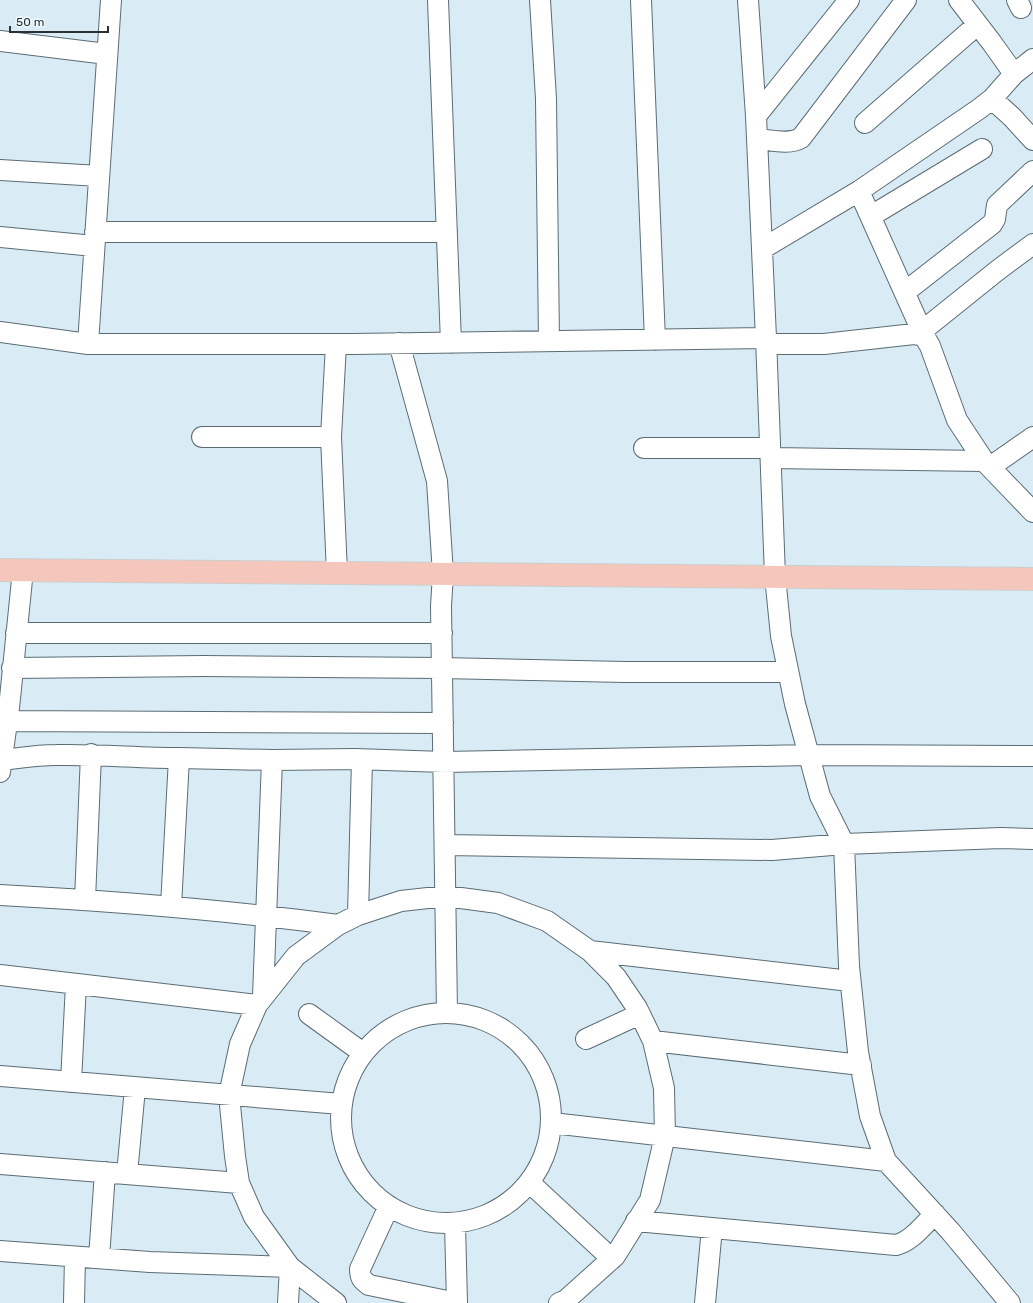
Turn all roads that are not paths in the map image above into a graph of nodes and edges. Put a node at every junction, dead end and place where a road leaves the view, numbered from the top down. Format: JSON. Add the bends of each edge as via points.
{"nodes":[{"id":1,"x":111,"y":0,"type":"edge"},
{"id":2,"x":438,"y":0,"type":"edge"},
{"id":3,"x":540,"y":0,"type":"edge"},
{"id":4,"x":641,"y":0,"type":"edge"},
{"id":5,"x":748,"y":0,"type":"edge"},
{"id":6,"x":849,"y":0,"type":"edge"},
{"id":7,"x":906,"y":0,"type":"edge"},
{"id":8,"x":959,"y":0,"type":"edge"},
{"id":9,"x":978,"y":25,"type":"junction"},
{"id":10,"x":0,"y":41,"type":"edge"},
{"id":11,"x":107,"y":54,"type":"junction"},
{"id":12,"x":1033,"y":59,"type":"edge"},
{"id":13,"x":1014,"y":74,"type":"junction"},
{"id":14,"x":992,"y":99,"type":"junction"},
{"id":15,"x":756,"y":116,"type":"junction"},
{"id":16,"x":865,"y":123,"type":"dead end"},
{"id":17,"x":757,"y":139,"type":"junction"},
{"id":18,"x":1033,"y":140,"type":"edge"},
{"id":19,"x":982,"y":149,"type":"dead end"},
{"id":20,"x":0,"y":170,"type":"edge"},
{"id":21,"x":1033,"y":171,"type":"edge"},
{"id":22,"x":99,"y":176,"type":"junction"},
{"id":23,"x":859,"y":191,"type":"junction"},
{"id":24,"x":871,"y":216,"type":"junction"},
{"id":25,"x":447,"y":232,"type":"junction"},
{"id":26,"x":0,"y":237,"type":"edge"},
{"id":27,"x":94,"y":239,"type":"junction"},
{"id":28,"x":1033,"y":244,"type":"edge"},
{"id":29,"x":762,"y":249,"type":"junction"},
{"id":30,"x":905,"y":292,"type":"junction"},
{"id":31,"x":0,"y":332,"type":"edge"},
{"id":32,"x":923,"y":333,"type":"junction"},
{"id":33,"x":655,"y":340,"type":"junction"},
{"id":34,"x":549,"y":341,"type":"junction"},
{"id":35,"x":766,"y":341,"type":"junction"},
{"id":36,"x":400,"y":343,"type":"junction"},
{"id":37,"x":451,"y":343,"type":"junction"},
{"id":38,"x":88,"y":344,"type":"junction"},
{"id":39,"x":336,"y":344,"type":"junction"},
{"id":40,"x":331,"y":437,"type":"junction"},
{"id":41,"x":1033,"y":437,"type":"edge"},
{"id":42,"x":202,"y":438,"type":"dead end"},
{"id":43,"x":644,"y":448,"type":"dead end"},
{"id":44,"x":770,"y":453,"type":"junction"},
{"id":45,"x":987,"y":464,"type":"junction"},
{"id":46,"x":1033,"y":512,"type":"edge"},
{"id":47,"x":0,"y":570,"type":"edge"},
{"id":48,"x":23,"y":570,"type":"junction"},
{"id":49,"x":336,"y":573,"type":"junction"},
{"id":50,"x":443,"y":574,"type":"junction"},
{"id":51,"x":775,"y":576,"type":"junction"},
{"id":52,"x":1033,"y":579,"type":"edge"},
{"id":53,"x":16,"y":632,"type":"junction"},
{"id":54,"x":442,"y":633,"type":"junction"},
{"id":55,"x":9,"y":661,"type":"edge"},
{"id":56,"x":442,"y":668,"type":"junction"},
{"id":57,"x":788,"y":672,"type":"junction"},
{"id":58,"x":7,"y":721,"type":"junction"},
{"id":59,"x":443,"y":722,"type":"junction"},
{"id":60,"x":91,"y":754,"type":"junction"},
{"id":61,"x":809,"y":756,"type":"junction"},
{"id":62,"x":1033,"y":756,"type":"edge"},
{"id":63,"x":179,"y":758,"type":"junction"},
{"id":64,"x":272,"y":760,"type":"junction"},
{"id":65,"x":362,"y":760,"type":"junction"},
{"id":66,"x":444,"y":762,"type":"junction"},
{"id":67,"x":1,"y":766,"type":"edge"},
{"id":68,"x":1033,"y":840,"type":"edge"},
{"id":69,"x":844,"y":844,"type":"junction"},
{"id":70,"x":445,"y":845,"type":"junction"},
{"id":71,"x":0,"y":895,"type":"edge"},
{"id":72,"x":446,"y":896,"type":"junction"},
{"id":73,"x":85,"y":900,"type":"junction"},
{"id":74,"x":171,"y":906,"type":"junction"},
{"id":75,"x":358,"y":915,"type":"junction"},
{"id":76,"x":266,"y":916,"type":"junction"},
{"id":77,"x":338,"y":925,"type":"junction"},
{"id":78,"x":590,"y":951,"type":"junction"},
{"id":79,"x":0,"y":975,"type":"edge"},
{"id":80,"x":850,"y":981,"type":"junction"},
{"id":81,"x":76,"y":984,"type":"junction"},
{"id":82,"x":260,"y":1001,"type":"junction"},
{"id":83,"x":447,"y":1012,"type":"junction"},
{"id":84,"x":309,"y":1014,"type":"dead end"},
{"id":85,"x":640,"y":1014,"type":"junction"},
{"id":86,"x":586,"y":1039,"type":"dead end"},
{"id":87,"x":652,"y":1041,"type":"junction"},
{"id":88,"x":363,"y":1053,"type":"junction"},
{"id":89,"x":861,"y":1065,"type":"junction"},
{"id":90,"x":0,"y":1076,"type":"edge"},
{"id":91,"x":71,"y":1082,"type":"junction"},
{"id":92,"x":135,"y":1088,"type":"junction"},
{"id":93,"x":229,"y":1095,"type":"junction"},
{"id":94,"x":341,"y":1104,"type":"junction"},
{"id":95,"x":552,"y":1123,"type":"junction"},
{"id":96,"x":665,"y":1136,"type":"junction"},
{"id":97,"x":886,"y":1161,"type":"junction"},
{"id":98,"x":0,"y":1164,"type":"edge"},
{"id":99,"x":105,"y":1172,"type":"junction"},
{"id":100,"x":127,"y":1174,"type":"junction"},
{"id":101,"x":239,"y":1183,"type":"junction"},
{"id":102,"x":530,"y":1183,"type":"junction"},
{"id":103,"x":389,"y":1206,"type":"junction"},
{"id":104,"x":935,"y":1214,"type":"junction"},
{"id":105,"x":636,"y":1221,"type":"junction"},
{"id":106,"x":455,"y":1224,"type":"junction"},
{"id":107,"x":712,"y":1228,"type":"junction"},
{"id":108,"x":0,"y":1251,"type":"edge"},
{"id":109,"x":75,"y":1257,"type":"junction"},
{"id":110,"x":99,"y":1258,"type":"junction"},
{"id":111,"x":612,"y":1260,"type":"junction"},
{"id":112,"x":290,"y":1267,"type":"junction"},
{"id":113,"x":570,"y":1302,"type":"edge"},
{"id":114,"x":74,"y":1303,"type":"edge"},
{"id":115,"x":288,"y":1303,"type":"edge"},
{"id":116,"x":336,"y":1303,"type":"edge"},
{"id":117,"x":456,"y":1303,"type":"edge"},
{"id":118,"x":705,"y":1303,"type":"edge"},
{"id":119,"x":1010,"y":1303,"type":"edge"}],
"edges":[{"from":1,"to":11,"type":"street"},
{"from":2,"to":25,"type":"street"},
{"from":3,"to":34,"type":"street","via":[[546,99]]},
{"from":4,"to":33,"type":"street"},
{"from":5,"to":15,"type":"street"},
{"from":6,"to":15,"type":"street"},
{"from":7,"to":17,"type":"street","via":[[801,138],[795,142]]},
{"from":8,"to":9,"type":"street"},
{"from":9,"to":13,"type":"street"},
{"from":9,"to":16,"type":"street"},
{"from":10,"to":11,"type":"street"},
{"from":11,"to":22,"type":"street"},
{"from":12,"to":13,"type":"street"},
{"from":13,"to":14,"type":"street"},
{"from":14,"to":18,"type":"street"},
{"from":14,"to":23,"type":"street"},
{"from":15,"to":17,"type":"street"},
{"from":17,"to":29,"type":"street"},
{"from":19,"to":24,"type":"street"},
{"from":20,"to":22,"type":"street"},
{"from":21,"to":30,"type":"street","via":[[997,205],[992,224]]},
{"from":22,"to":27,"type":"street"},
{"from":23,"to":24,"type":"street"},
{"from":23,"to":29,"type":"street"},
{"from":24,"to":30,"type":"street"},
{"from":25,"to":27,"type":"street"},
{"from":25,"to":37,"type":"street"},
{"from":26,"to":27,"type":"street"},
{"from":27,"to":38,"type":"street"},
{"from":28,"to":32,"type":"street"},
{"from":29,"to":35,"type":"street"},
{"from":30,"to":32,"type":"street"},
{"from":31,"to":38,"type":"street"},
{"from":32,"to":35,"type":"street","via":[[824,344]]},
{"from":32,"to":45,"type":"street","via":[[958,420]]},
{"from":33,"to":34,"type":"street"},
{"from":33,"to":35,"type":"street"},
{"from":34,"to":37,"type":"street"},
{"from":35,"to":44,"type":"street"},
{"from":36,"to":37,"type":"street"},
{"from":36,"to":39,"type":"street"},
{"from":36,"to":50,"type":"street","via":[[437,481]]},
{"from":38,"to":39,"type":"street"},
{"from":39,"to":40,"type":"street"},
{"from":40,"to":42,"type":"street"},
{"from":40,"to":49,"type":"street"},
{"from":41,"to":45,"type":"street"},
{"from":43,"to":44,"type":"street"},
{"from":44,"to":45,"type":"street"},
{"from":44,"to":51,"type":"street"},
{"from":45,"to":46,"type":"street"},
{"from":47,"to":48,"type":"main road"},
{"from":48,"to":49,"type":"main road"},
{"from":48,"to":53,"type":"street"},
{"from":49,"to":50,"type":"main road"},
{"from":50,"to":51,"type":"main road"},
{"from":50,"to":54,"type":"street"},
{"from":51,"to":52,"type":"main road"},
{"from":51,"to":57,"type":"street","via":[[781,636]]},
{"from":53,"to":54,"type":"street"},
{"from":53,"to":55,"type":"street"},
{"from":54,"to":56,"type":"street"},
{"from":55,"to":56,"type":"street"},
{"from":55,"to":58,"type":"street"},
{"from":56,"to":57,"type":"street"},
{"from":56,"to":59,"type":"street"},
{"from":57,"to":61,"type":"street"},
{"from":58,"to":59,"type":"street"},
{"from":58,"to":67,"type":"street"},
{"from":59,"to":66,"type":"street"},
{"from":60,"to":63,"type":"street"},
{"from":60,"to":67,"type":"street","via":[[54,754]]},
{"from":60,"to":73,"type":"street"},
{"from":61,"to":62,"type":"street"},
{"from":61,"to":66,"type":"street"},
{"from":61,"to":69,"type":"street","via":[[820,796]]},
{"from":63,"to":64,"type":"street"},
{"from":63,"to":74,"type":"street"},
{"from":64,"to":65,"type":"street"},
{"from":64,"to":76,"type":"street"},
{"from":65,"to":66,"type":"street"},
{"from":65,"to":75,"type":"street"},
{"from":66,"to":70,"type":"street"},
{"from":68,"to":69,"type":"street","via":[[1001,838]]},
{"from":69,"to":70,"type":"street","via":[[772,850]]},
{"from":69,"to":80,"type":"street"},
{"from":70,"to":72,"type":"street"},
{"from":71,"to":73,"type":"street"},
{"from":72,"to":75,"type":"street","via":[[401,901]]},
{"from":72,"to":78,"type":"street","via":[[498,903],[547,921]]},
{"from":72,"to":83,"type":"street"},
{"from":73,"to":74,"type":"street"},
{"from":74,"to":76,"type":"street"},
{"from":75,"to":77,"type":"street"},
{"from":76,"to":77,"type":"street"},
{"from":76,"to":82,"type":"street"},
{"from":77,"to":82,"type":"street","via":[[296,956]]},
{"from":78,"to":80,"type":"street"},
{"from":78,"to":85,"type":"street","via":[[616,977]]},
{"from":79,"to":81,"type":"street"},
{"from":80,"to":89,"type":"street"},
{"from":81,"to":82,"type":"street"},
{"from":81,"to":91,"type":"street"},
{"from":82,"to":93,"type":"street","via":[[240,1044]]},
{"from":83,"to":88,"type":"street","via":[[417,1016],[389,1029]]},
{"from":83,"to":95,"type":"street","via":[[480,1018],[510,1034],[534,1059],[548,1089]]},
{"from":84,"to":88,"type":"street"},
{"from":85,"to":86,"type":"street"},
{"from":85,"to":87,"type":"street"},
{"from":87,"to":89,"type":"street"},
{"from":87,"to":96,"type":"street","via":[[664,1088]]},
{"from":88,"to":94,"type":"street","via":[[349,1075]]},
{"from":89,"to":97,"type":"street","via":[[870,1116]]},
{"from":90,"to":91,"type":"street"},
{"from":91,"to":92,"type":"street"},
{"from":92,"to":93,"type":"street"},
{"from":92,"to":100,"type":"street"},
{"from":93,"to":94,"type":"street"},
{"from":93,"to":101,"type":"street"},
{"from":94,"to":103,"type":"street","via":[[342,1136],[352,1166],[370,1191]]},
{"from":95,"to":96,"type":"street"},
{"from":95,"to":102,"type":"street","via":[[546,1153]]},
{"from":96,"to":97,"type":"street"},
{"from":96,"to":105,"type":"street","via":[[650,1200]]},
{"from":97,"to":104,"type":"street"},
{"from":98,"to":99,"type":"street"},
{"from":99,"to":100,"type":"street"},
{"from":99,"to":110,"type":"street"},
{"from":100,"to":101,"type":"street"},
{"from":101,"to":112,"type":"street","via":[[254,1217]]},
{"from":102,"to":106,"type":"street","via":[[511,1202],[485,1217]]},
{"from":102,"to":111,"type":"street"},
{"from":103,"to":106,"type":"street","via":[[395,1211],[424,1222]]},
{"from":103,"to":117,"type":"street","via":[[360,1269],[363,1281],[369,1285]]},
{"from":104,"to":107,"type":"street","via":[[910,1239],[896,1245]]},
{"from":104,"to":119,"type":"street"},
{"from":105,"to":107,"type":"street"},
{"from":105,"to":111,"type":"street"},
{"from":106,"to":117,"type":"street"},
{"from":107,"to":118,"type":"street"},
{"from":108,"to":109,"type":"street"},
{"from":109,"to":110,"type":"street"},
{"from":109,"to":114,"type":"street"},
{"from":110,"to":112,"type":"street"},
{"from":111,"to":113,"type":"street"},
{"from":112,"to":115,"type":"street"},
{"from":112,"to":116,"type":"street"}]}
